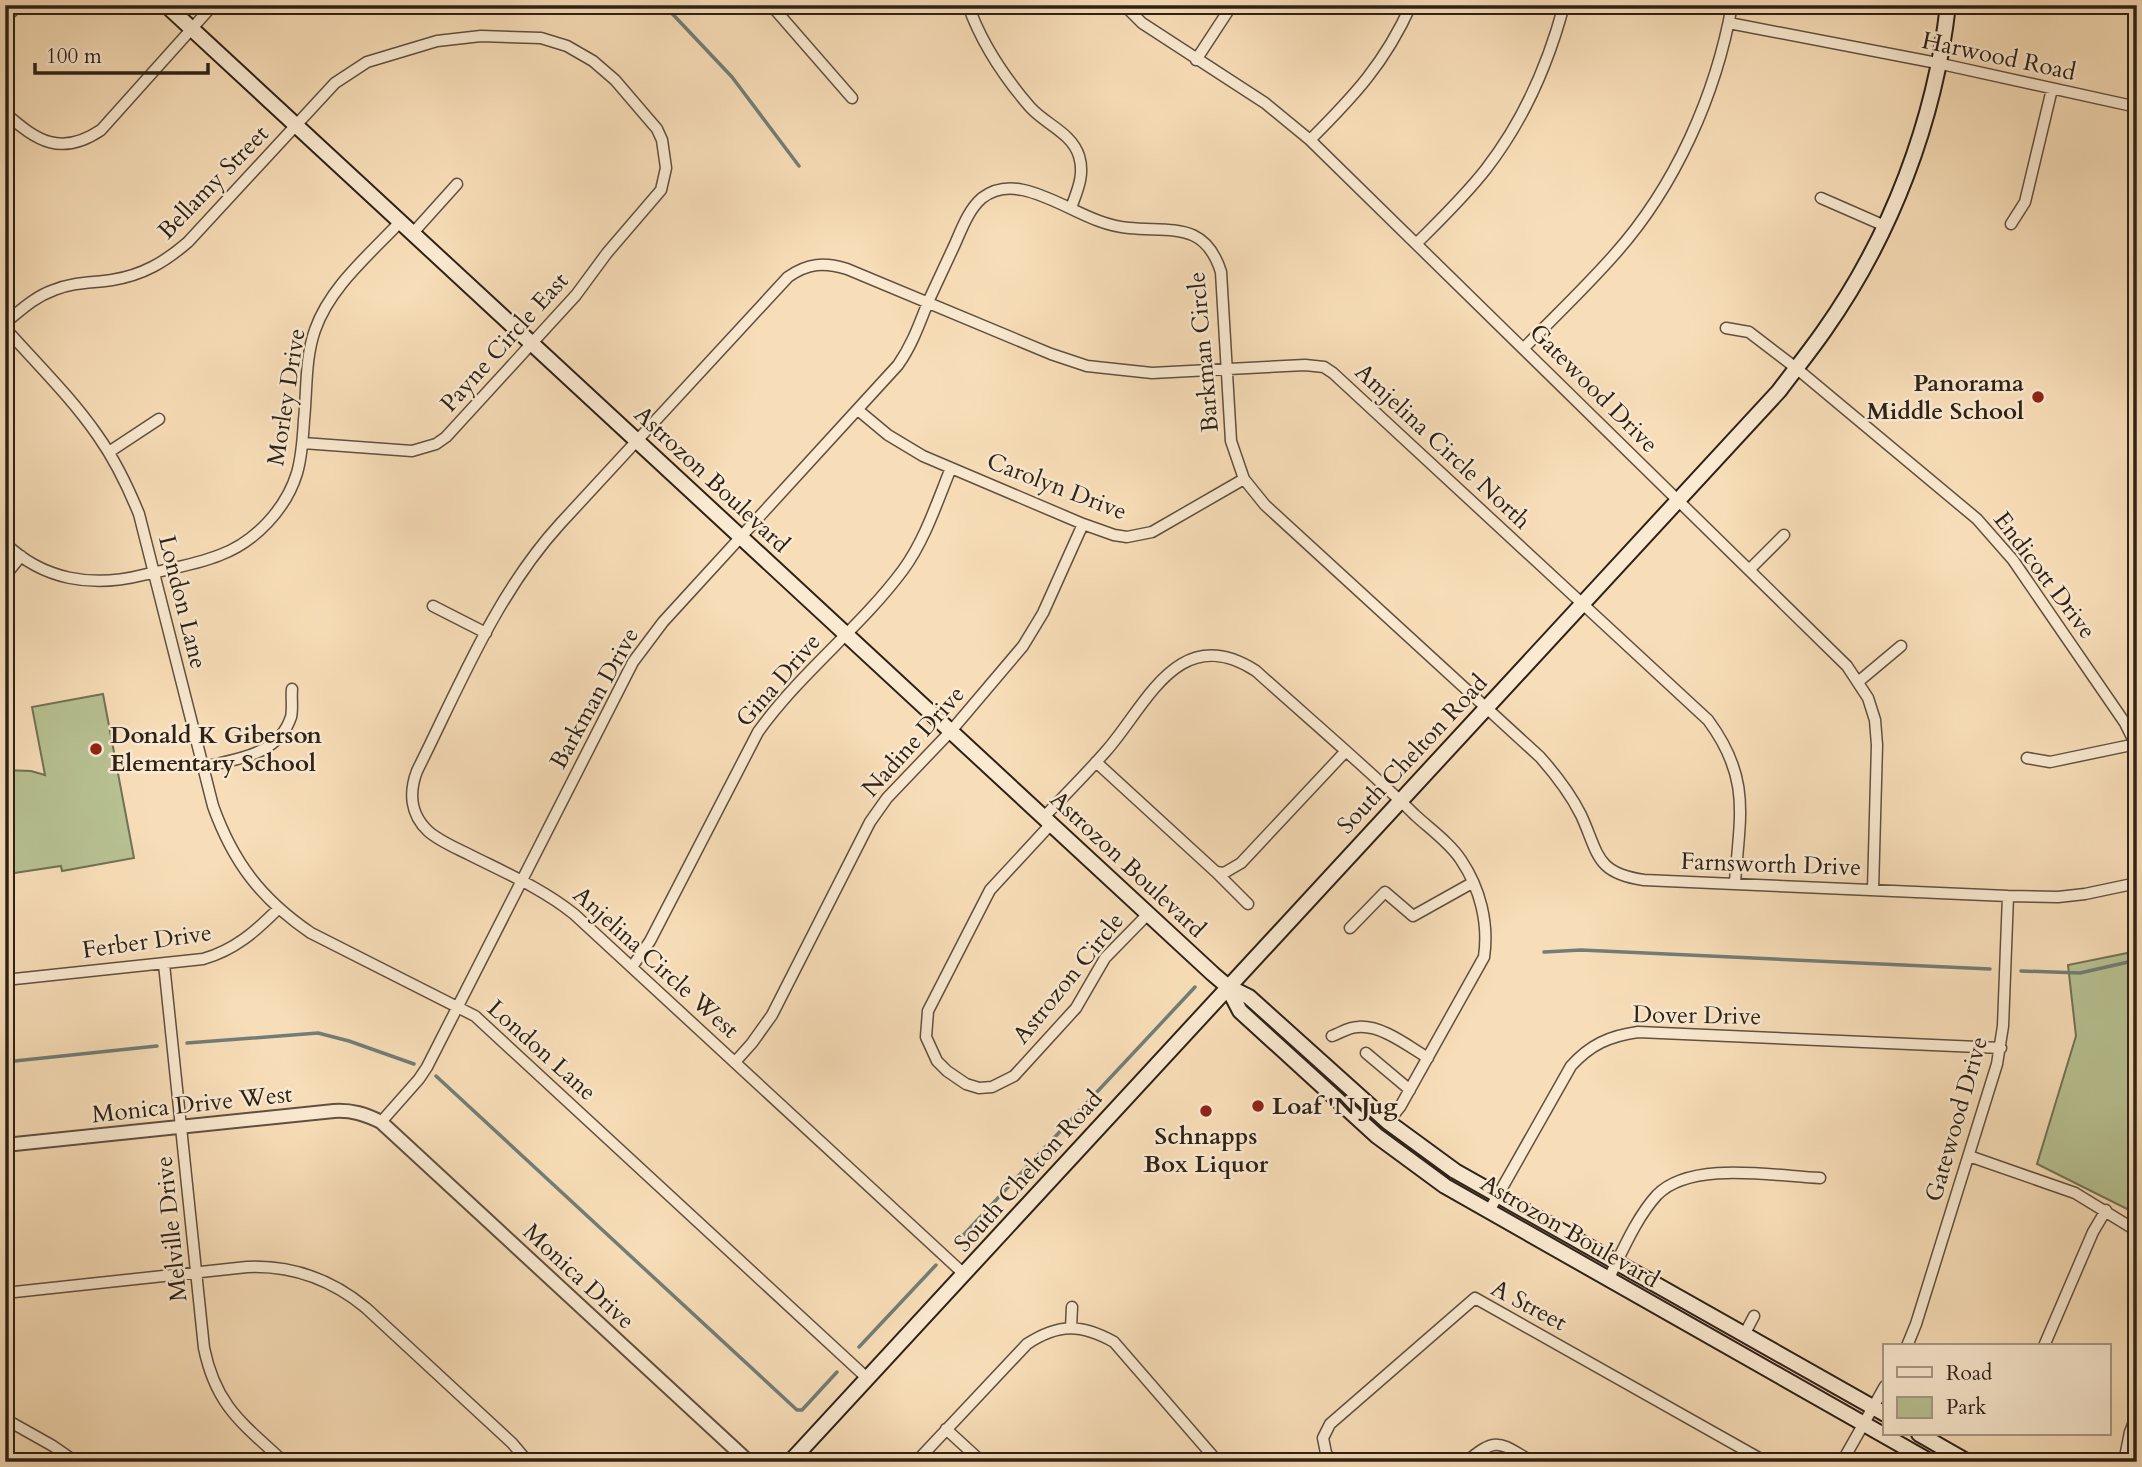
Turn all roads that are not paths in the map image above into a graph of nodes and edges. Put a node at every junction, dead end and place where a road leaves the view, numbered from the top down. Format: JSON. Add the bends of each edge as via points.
{"nodes":[{"id":1,"x":19,"y":5,"type":"edge"},
{"id":2,"x":166,"y":5,"type":"edge"},
{"id":3,"x":214,"y":5,"type":"edge"},
{"id":4,"x":771,"y":5,"type":"edge"},
{"id":5,"x":968,"y":5,"type":"edge"},
{"id":6,"x":1124,"y":5,"type":"edge"},
{"id":7,"x":1232,"y":5,"type":"edge"},
{"id":8,"x":1411,"y":5,"type":"edge"},
{"id":9,"x":1564,"y":5,"type":"edge"},
{"id":10,"x":1732,"y":5,"type":"edge"},
{"id":11,"x":1948,"y":5,"type":"edge"},
{"id":12,"x":5,"y":18,"type":"edge"},
{"id":13,"x":1729,"y":23,"type":"junction"},
{"id":14,"x":192,"y":29,"type":"junction"},
{"id":15,"x":1196,"y":60,"type":"junction"},
{"id":16,"x":1937,"y":63,"type":"junction"},
{"id":17,"x":2052,"y":89,"type":"junction"},
{"id":18,"x":852,"y":98,"type":"dead end"},
{"id":19,"x":2137,"y":107,"type":"edge"},
{"id":20,"x":5,"y":113,"type":"edge"},
{"id":21,"x":296,"y":126,"type":"junction"},
{"id":22,"x":1310,"y":141,"type":"junction"},
{"id":23,"x":665,"y":153,"type":"joint"},
{"id":24,"x":457,"y":184,"type":"dead end"},
{"id":25,"x":1821,"y":198,"type":"dead end"},
{"id":26,"x":1071,"y":208,"type":"junction"},
{"id":27,"x":400,"y":222,"type":"junction"},
{"id":28,"x":2011,"y":224,"type":"dead end"},
{"id":29,"x":1885,"y":226,"type":"junction"},
{"id":30,"x":412,"y":234,"type":"junction"},
{"id":31,"x":1416,"y":244,"type":"junction"},
{"id":32,"x":928,"y":303,"type":"junction"},
{"id":33,"x":5,"y":325,"type":"edge"},
{"id":34,"x":1726,"y":328,"type":"dead end"},
{"id":35,"x":532,"y":344,"type":"junction"},
{"id":36,"x":1524,"y":348,"type":"junction"},
{"id":37,"x":1796,"y":368,"type":"junction"},
{"id":38,"x":1226,"y":369,"type":"junction"},
{"id":39,"x":858,"y":411,"type":"junction"},
{"id":40,"x":159,"y":419,"type":"dead end"},
{"id":41,"x":636,"y":441,"type":"junction"},
{"id":42,"x":303,"y":443,"type":"junction"},
{"id":43,"x":109,"y":452,"type":"junction"},
{"id":44,"x":951,"y":468,"type":"junction"},
{"id":45,"x":1244,"y":479,"type":"junction"},
{"id":46,"x":1677,"y":500,"type":"junction"},
{"id":47,"x":1083,"y":524,"type":"junction"},
{"id":48,"x":1784,"y":535,"type":"dead end"},
{"id":49,"x":740,"y":537,"type":"junction"},
{"id":50,"x":5,"y":543,"type":"edge"},
{"id":51,"x":21,"y":556,"type":"junction"},
{"id":52,"x":1749,"y":570,"type":"junction"},
{"id":53,"x":154,"y":573,"type":"junction"},
{"id":54,"x":5,"y":576,"type":"edge"},
{"id":55,"x":1582,"y":604,"type":"junction"},
{"id":56,"x":433,"y":606,"type":"dead end"},
{"id":57,"x":486,"y":633,"type":"junction"},
{"id":58,"x":846,"y":634,"type":"junction"},
{"id":59,"x":1901,"y":646,"type":"dead end"},
{"id":60,"x":1858,"y":682,"type":"junction"},
{"id":61,"x":292,"y":689,"type":"dead end"},
{"id":62,"x":1486,"y":709,"type":"junction"},
{"id":63,"x":951,"y":731,"type":"junction"},
{"id":64,"x":2136,"y":746,"type":"edge"},
{"id":65,"x":1345,"y":752,"type":"junction"},
{"id":66,"x":2026,"y":758,"type":"dead end"},
{"id":67,"x":1096,"y":762,"type":"junction"},
{"id":68,"x":203,"y":767,"type":"junction"},
{"id":69,"x":1400,"y":799,"type":"junction"},
{"id":70,"x":1047,"y":820,"type":"junction"},
{"id":71,"x":1216,"y":872,"type":"junction"},
{"id":72,"x":520,"y":881,"type":"junction"},
{"id":73,"x":1735,"y":882,"type":"junction"},
{"id":74,"x":1472,"y":883,"type":"junction"},
{"id":75,"x":2137,"y":883,"type":"edge"},
{"id":76,"x":1873,"y":890,"type":"junction"},
{"id":77,"x":2008,"y":896,"type":"junction"},
{"id":78,"x":1248,"y":904,"type":"dead end"},
{"id":79,"x":279,"y":908,"type":"junction"},
{"id":80,"x":1148,"y":914,"type":"junction"},
{"id":81,"x":1350,"y":928,"type":"dead end"},
{"id":82,"x":164,"y":964,"type":"junction"},
{"id":83,"x":632,"y":967,"type":"junction"},
{"id":84,"x":5,"y":980,"type":"edge"},
{"id":85,"x":1227,"y":986,"type":"junction"},
{"id":86,"x":457,"y":1006,"type":"junction"},
{"id":87,"x":1332,"y":1036,"type":"dead end"},
{"id":88,"x":2001,"y":1048,"type":"junction"},
{"id":89,"x":1366,"y":1053,"type":"dead end"},
{"id":90,"x":1428,"y":1058,"type":"junction"},
{"id":91,"x":735,"y":1062,"type":"junction"},
{"id":92,"x":1410,"y":1090,"type":"junction"},
{"id":93,"x":381,"y":1122,"type":"junction"},
{"id":94,"x":1388,"y":1122,"type":"junction"},
{"id":95,"x":181,"y":1126,"type":"junction"},
{"id":96,"x":5,"y":1145,"type":"edge"},
{"id":97,"x":1969,"y":1156,"type":"junction"},
{"id":98,"x":1820,"y":1178,"type":"dead end"},
{"id":99,"x":1497,"y":1195,"type":"junction"},
{"id":100,"x":2106,"y":1210,"type":"junction"},
{"id":101,"x":1489,"y":1211,"type":"junction"},
{"id":102,"x":2137,"y":1231,"type":"edge"},
{"id":103,"x":1617,"y":1263,"type":"junction"},
{"id":104,"x":198,"y":1271,"type":"junction"},
{"id":105,"x":964,"y":1274,"type":"junction"},
{"id":106,"x":1608,"y":1280,"type":"junction"},
{"id":107,"x":5,"y":1293,"type":"edge"},
{"id":108,"x":1072,"y":1307,"type":"dead end"},
{"id":109,"x":1754,"y":1316,"type":"dead end"},
{"id":110,"x":1071,"y":1328,"type":"junction"},
{"id":111,"x":1744,"y":1335,"type":"junction"},
{"id":112,"x":1908,"y":1344,"type":"edge"},
{"id":113,"x":2045,"y":1344,"type":"edge"},
{"id":114,"x":867,"y":1378,"type":"junction"},
{"id":115,"x":1879,"y":1411,"type":"edge"},
{"id":116,"x":2137,"y":1415,"type":"edge"},
{"id":117,"x":5,"y":1419,"type":"edge"},
{"id":118,"x":1864,"y":1423,"type":"junction"},
{"id":119,"x":946,"y":1429,"type":"junction"},
{"id":120,"x":1883,"y":1434,"type":"edge"},
{"id":121,"x":1886,"y":1436,"type":"edge"},
{"id":122,"x":1922,"y":1436,"type":"edge"},
{"id":123,"x":76,"y":1462,"type":"edge"},
{"id":124,"x":284,"y":1462,"type":"edge"},
{"id":125,"x":528,"y":1462,"type":"edge"},
{"id":126,"x":749,"y":1462,"type":"edge"},
{"id":127,"x":790,"y":1462,"type":"edge"},
{"id":128,"x":916,"y":1462,"type":"edge"},
{"id":129,"x":982,"y":1462,"type":"edge"},
{"id":130,"x":1218,"y":1462,"type":"edge"},
{"id":131,"x":1332,"y":1462,"type":"edge"},
{"id":132,"x":1466,"y":1462,"type":"edge"},
{"id":133,"x":1533,"y":1462,"type":"edge"},
{"id":134,"x":1766,"y":1462,"type":"edge"},
{"id":135,"x":1842,"y":1462,"type":"edge"},
{"id":136,"x":1931,"y":1462,"type":"edge"},
{"id":137,"x":1968,"y":1462,"type":"edge"},
{"id":138,"x":2124,"y":1462,"type":"edge"}],
"edges":[{"from":1,"to":12,"type":"street"},
{"from":2,"to":14,"type":"main road","name":"Astrozon Boulevard"},
{"from":3,"to":14,"type":"street"},
{"from":4,"to":18,"type":"street"},
{"from":5,"to":26,"type":"street","via":[[989,50],[1024,99],[1075,148],[1082,178]]},
{"from":6,"to":15,"type":"street","name":"Gatewood Drive"},
{"from":7,"to":15,"type":"street"},
{"from":8,"to":22,"type":"street","via":[[1382,62]]},
{"from":9,"to":31,"type":"street","via":[[1538,83],[1514,127],[1487,168]]},
{"from":10,"to":13,"type":"street"},
{"from":11,"to":16,"type":"main road","name":"South Chelton Road"},
{"from":13,"to":16,"type":"street","name":"Harwood Road"},
{"from":13,"to":36,"type":"street","via":[[1715,74],[1683,152],[1658,194],[1614,256]]},
{"from":14,"to":20,"type":"street","via":[[88,139],[75,144],[50,143],[26,132]]},
{"from":14,"to":21,"type":"main road","name":"Astrozon Boulevard"},
{"from":15,"to":22,"type":"street","name":"Gatewood Drive","via":[[1265,103]]},
{"from":16,"to":17,"type":"street","name":"Harwood Road"},
{"from":16,"to":29,"type":"main road","name":"South Chelton Road","via":[[1918,142]]},
{"from":17,"to":19,"type":"street","name":"Harwood Road"},
{"from":17,"to":28,"type":"street","via":[[2025,202]]},
{"from":21,"to":23,"type":"street","name":"Bellamy Street","via":[[334,83],[367,62],[452,38],[541,38],[567,46],[604,70],[657,129]]},
{"from":21,"to":27,"type":"main road","name":"Astrozon Boulevard"},
{"from":21,"to":33,"type":"street","name":"Bellamy Street","via":[[188,242],[161,264],[131,276],[57,288],[28,304]]},
{"from":22,"to":31,"type":"street","name":"Gatewood Drive"},
{"from":23,"to":35,"type":"street","name":"Payne Circle East","via":[[661,190]]},
{"from":24,"to":30,"type":"street"},
{"from":25,"to":29,"type":"street"},
{"from":26,"to":32,"type":"street","name":"Barkman Circle","via":[[1013,188],[982,198],[966,220]]},
{"from":26,"to":38,"type":"street","name":"Barkman Circle","via":[[1119,227],[1174,229],[1204,242],[1221,272]]},
{"from":27,"to":30,"type":"main road","name":"Astrozon Boulevard"},
{"from":27,"to":42,"type":"street","name":"Morley Drive","via":[[339,288],[320,317],[310,351]]},
{"from":29,"to":37,"type":"main road","name":"South Chelton Road","via":[[1825,330]]},
{"from":30,"to":35,"type":"main road","name":"Astrozon Boulevard"},
{"from":31,"to":36,"type":"street","name":"Gatewood Drive"},
{"from":32,"to":38,"type":"street","name":"Amjelina Circle North","via":[[1087,366],[1152,373]]},
{"from":32,"to":39,"type":"street","name":"Barkman Drive","via":[[905,354]]},
{"from":32,"to":41,"type":"street","name":"Anjelina Circle West","via":[[834,265],[809,265],[788,277]]},
{"from":33,"to":43,"type":"street","name":"London Lane"},
{"from":34,"to":37,"type":"street","name":"Endicott Drive","via":[[1749,332]]},
{"from":35,"to":41,"type":"main road","name":"Astrozon Boulevard"},
{"from":35,"to":42,"type":"street","name":"Payne Circle East","via":[[436,444],[412,451]]},
{"from":36,"to":46,"type":"street","name":"Gatewood Drive"},
{"from":37,"to":46,"type":"main road","name":"South Chelton Road"},
{"from":37,"to":64,"type":"street","name":"Endicott Drive","via":[[1978,520],[2125,723]]},
{"from":38,"to":45,"type":"street","name":"Barkman Circle","via":[[1231,440]]},
{"from":38,"to":55,"type":"street","name":"Amjelina Circle North","via":[[1305,365],[1334,373]]},
{"from":39,"to":44,"type":"street","name":"Carolyn Drive","via":[[900,443]]},
{"from":39,"to":49,"type":"street","name":"Barkman Drive"},
{"from":40,"to":43,"type":"street"},
{"from":41,"to":49,"type":"main road","name":"Astrozon Boulevard"},
{"from":41,"to":57,"type":"street","name":"Anjelina Circle West","via":[[548,537]]},
{"from":42,"to":53,"type":"street","name":"Morley Drive","via":[[292,486],[275,514],[251,538],[222,555]]},
{"from":43,"to":53,"type":"street","name":"London Lane","via":[[139,514]]},
{"from":44,"to":47,"type":"street","name":"Carolyn Drive"},
{"from":44,"to":58,"type":"street","name":"Gina Drive","via":[[908,562]]},
{"from":45,"to":47,"type":"street","name":"Carolyn Drive","via":[[1152,532],[1127,537]]},
{"from":45,"to":62,"type":"street","name":"Barkman Circle","via":[[1265,505]]},
{"from":46,"to":52,"type":"street","name":"Gatewood Drive"},
{"from":46,"to":55,"type":"main road","name":"South Chelton Road"},
{"from":47,"to":63,"type":"street","name":"Nadine Drive","via":[[1035,629]]},
{"from":48,"to":52,"type":"street"},
{"from":49,"to":58,"type":"main road","name":"Astrozon Boulevard"},
{"from":49,"to":72,"type":"street","name":"Barkman Drive","via":[[633,662]]},
{"from":50,"to":51,"type":"street","name":"Morley Drive"},
{"from":51,"to":53,"type":"street","name":"Morley Drive","via":[[56,575],[91,582]]},
{"from":51,"to":54,"type":"street"},
{"from":52,"to":60,"type":"street","name":"Gatewood Drive"},
{"from":53,"to":68,"type":"street","name":"London Lane"},
{"from":55,"to":62,"type":"main road","name":"South Chelton Road"},
{"from":55,"to":73,"type":"street","name":"Amjelina Circle North","via":[[1708,720],[1723,741],[1738,780]]},
{"from":56,"to":57,"type":"street"},
{"from":57,"to":72,"type":"street","name":"Anjelina Circle West","via":[[417,771],[411,799],[428,831]]},
{"from":58,"to":63,"type":"main road","name":"Astrozon Boulevard"},
{"from":58,"to":83,"type":"street","name":"Gina Drive","via":[[758,732],[650,941]]},
{"from":59,"to":60,"type":"street"},
{"from":60,"to":76,"type":"street","name":"Gatewood Drive","via":[[1875,720],[1877,745]]},
{"from":61,"to":68,"type":"street","via":[[291,716],[271,746]]},
{"from":62,"to":69,"type":"main road","name":"South Chelton Road"},
{"from":62,"to":73,"type":"street","name":"Farnsworth Drive","via":[[1563,783],[1596,853],[1608,868],[1644,880]]},
{"from":63,"to":70,"type":"main road","name":"Astrozon Boulevard"},
{"from":63,"to":91,"type":"street","name":"Nadine Drive","via":[[877,811],[772,1015]]},
{"from":64,"to":66,"type":"street","via":[[2050,762]]},
{"from":65,"to":67,"type":"street","name":"Astrozon Circle","via":[[1256,671],[1232,659],[1207,656],[1172,669]]},
{"from":65,"to":69,"type":"street","name":"Astrozon Circle"},
{"from":65,"to":71,"type":"street","via":[[1241,863],[1224,873]]},
{"from":67,"to":70,"type":"street","name":"Astrozon Circle"},
{"from":67,"to":71,"type":"street"},
{"from":68,"to":79,"type":"street","name":"London Lane","via":[[232,852]]},
{"from":69,"to":74,"type":"street","name":"Astrozon Circle","via":[[1461,858]]},
{"from":69,"to":85,"type":"main road","name":"South Chelton Road"},
{"from":70,"to":80,"type":"main road","name":"Astrozon Boulevard"},
{"from":70,"to":80,"type":"street","name":"Astrozon Circle","via":[[990,890],[928,1011],[926,1037],[947,1071],[979,1088],[1014,1076],[1083,1000],[1105,958]]},
{"from":71,"to":78,"type":"street"},
{"from":72,"to":83,"type":"street","name":"Anjelina Circle West","via":[[563,905]]},
{"from":72,"to":86,"type":"street","name":"Barkman Drive"},
{"from":73,"to":76,"type":"street","name":"Farnsworth Drive"},
{"from":74,"to":81,"type":"street","via":[[1413,916],[1385,892]]},
{"from":74,"to":90,"type":"street","name":"Astrozon Circle","via":[[1485,918],[1484,957]]},
{"from":75,"to":77,"type":"street","name":"Farnsworth Drive","via":[[2058,897]]},
{"from":76,"to":77,"type":"street","name":"Farnsworth Drive"},
{"from":77,"to":88,"type":"street","name":"Gatewood Drive"},
{"from":79,"to":82,"type":"street","name":"Ferber Drive","via":[[254,933],[218,955]]},
{"from":79,"to":86,"type":"street","name":"London Lane","via":[[330,944]]},
{"from":80,"to":85,"type":"main road","name":"Astrozon Boulevard"},
{"from":82,"to":84,"type":"street","name":"Ferber Drive"},
{"from":82,"to":95,"type":"street","name":"Melville Drive"},
{"from":83,"to":91,"type":"street","name":"Anjelina Circle West"},
{"from":85,"to":94,"type":"main road","name":"Astrozon Boulevard","via":[[1249,997]]},
{"from":85,"to":101,"type":"main road","name":"Astrozon Boulevard","via":[[1240,1011],[1377,1136],[1425,1173]]},
{"from":85,"to":105,"type":"main road","name":"South Chelton Road"},
{"from":86,"to":93,"type":"street","name":"Barkman Drive","via":[[419,1079]]},
{"from":86,"to":114,"type":"street","name":"London Lane","via":[[487,1026]]},
{"from":87,"to":90,"type":"street","via":[[1364,1027],[1388,1034]]},
{"from":88,"to":97,"type":"street","name":"Gatewood Drive"},
{"from":88,"to":99,"type":"street","name":"Dover Drive","via":[[1618,1034],[1585,1051],[1571,1066]]},
{"from":89,"to":92,"type":"street"},
{"from":90,"to":92,"type":"street","name":"Astrozon Circle"},
{"from":91,"to":105,"type":"street","name":"Anjelina Circle West"},
{"from":92,"to":94,"type":"street","name":"Astrozon Circle"},
{"from":93,"to":95,"type":"street","name":"Monica Drive West","via":[[346,1111]]},
{"from":93,"to":126,"type":"street","name":"Monica Drive"},
{"from":94,"to":99,"type":"main road","name":"Astrozon Boulevard"},
{"from":95,"to":96,"type":"street","name":"Monica Drive West"},
{"from":95,"to":104,"type":"street","name":"Melville Drive"},
{"from":97,"to":100,"type":"street","via":[[2075,1193]]},
{"from":97,"to":112,"type":"street","name":"Gatewood Drive"},
{"from":98,"to":103,"type":"street","via":[[1708,1172],[1670,1185],[1647,1208]]},
{"from":99,"to":101,"type":"street","name":"Dover Drive"},
{"from":99,"to":103,"type":"main road","name":"Astrozon Boulevard"},
{"from":100,"to":102,"type":"street"},
{"from":100,"to":113,"type":"street"},
{"from":101,"to":106,"type":"main road","name":"Astrozon Boulevard"},
{"from":103,"to":106,"type":"street"},
{"from":103,"to":111,"type":"main road","name":"Astrozon Boulevard"},
{"from":104,"to":107,"type":"street"},
{"from":104,"to":124,"type":"street","name":"Melville Drive","via":[[204,1348],[217,1390],[226,1406]]},
{"from":104,"to":125,"type":"street","via":[[268,1266],[310,1275],[340,1288]]},
{"from":105,"to":114,"type":"main road","name":"South Chelton Road"},
{"from":106,"to":118,"type":"main road","name":"Astrozon Boulevard"},
{"from":108,"to":110,"type":"street"},
{"from":109,"to":111,"type":"street"},
{"from":110,"to":119,"type":"street","via":[[1047,1332],[1027,1344]]},
{"from":110,"to":130,"type":"street","via":[[1095,1332],[1114,1342]]},
{"from":111,"to":115,"type":"main road","name":"Astrozon Boulevard"},
{"from":114,"to":127,"type":"main road","name":"South Chelton Road"},
{"from":115,"to":118,"type":"street"},
{"from":116,"to":138,"type":"street"},
{"from":117,"to":123,"type":"street"},
{"from":118,"to":120,"type":"main road","name":"Astrozon Boulevard"},
{"from":118,"to":135,"type":"street"},
{"from":119,"to":128,"type":"street"},
{"from":119,"to":129,"type":"street"},
{"from":121,"to":136,"type":"main road","name":"Astrozon Boulevard"},
{"from":122,"to":137,"type":"main road"},
{"from":131,"to":134,"type":"street","name":"A Street","via":[[1323,1438],[1330,1424],[1475,1298]]},
{"from":132,"to":133,"type":"street","via":[[1490,1441]]}]}
